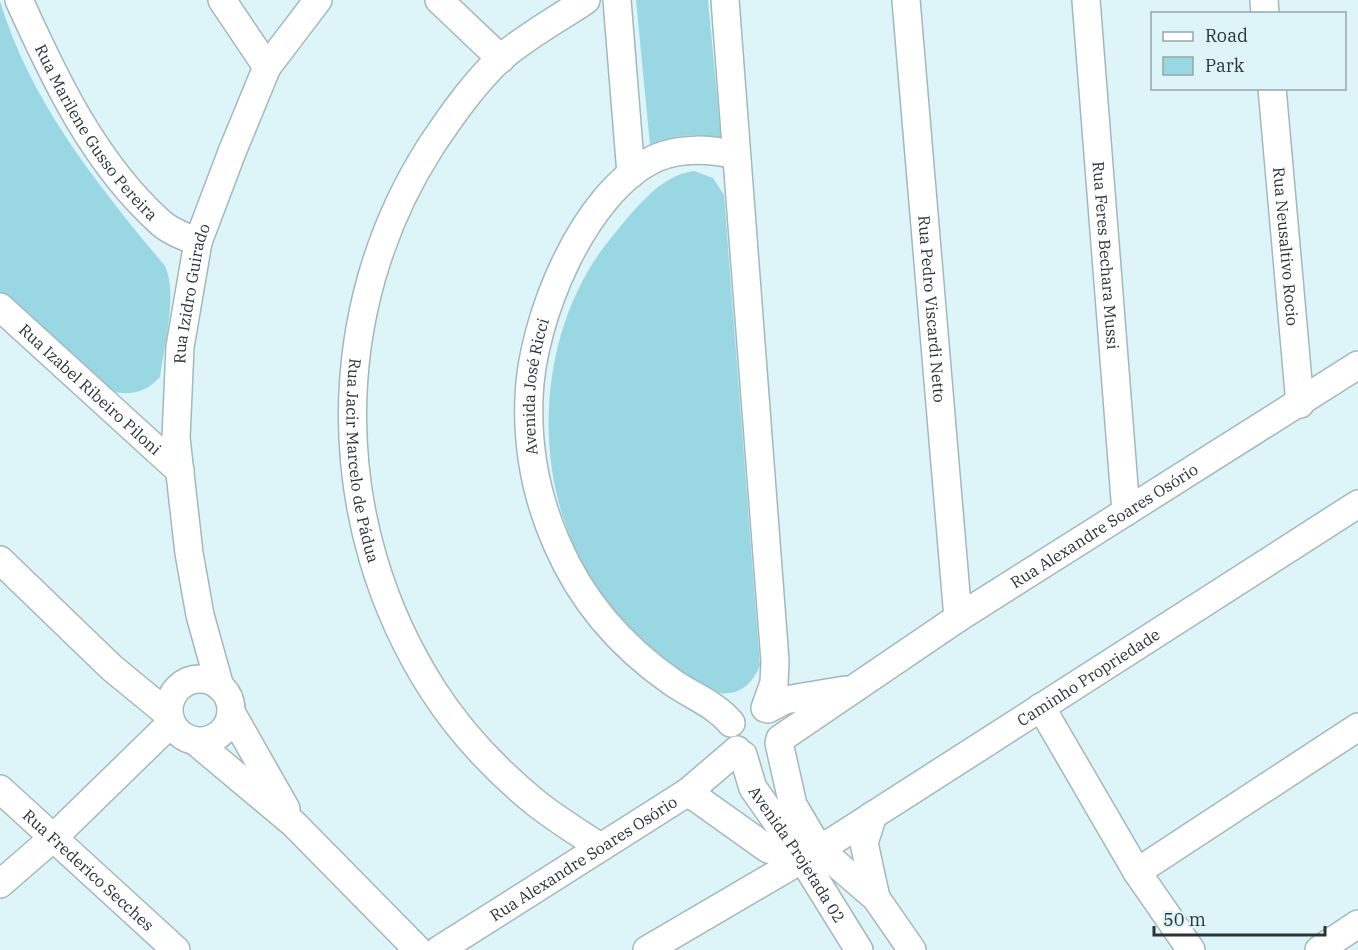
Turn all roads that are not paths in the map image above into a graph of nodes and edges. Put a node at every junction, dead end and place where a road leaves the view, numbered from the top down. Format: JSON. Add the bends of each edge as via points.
{"nodes":[{"id":1,"x":19,"y":0,"type":"edge"},
{"id":2,"x":222,"y":0,"type":"edge"},
{"id":3,"x":318,"y":0,"type":"edge"},
{"id":4,"x":439,"y":0,"type":"edge"},
{"id":5,"x":586,"y":0,"type":"edge"},
{"id":6,"x":617,"y":0,"type":"edge"},
{"id":7,"x":725,"y":0,"type":"edge"},
{"id":8,"x":906,"y":0,"type":"edge"},
{"id":9,"x":1086,"y":0,"type":"edge"},
{"id":10,"x":501,"y":58,"type":"junction"},
{"id":11,"x":267,"y":67,"type":"junction"},
{"id":12,"x":1272,"y":90,"type":"edge"},
{"id":13,"x":736,"y":155,"type":"junction"},
{"id":14,"x":632,"y":174,"type":"junction"},
{"id":15,"x":198,"y":242,"type":"junction"},
{"id":16,"x":0,"y":307,"type":"edge"},
{"id":17,"x":1358,"y":365,"type":"edge"},
{"id":18,"x":1300,"y":404,"type":"junction"},
{"id":19,"x":180,"y":471,"type":"junction"},
{"id":20,"x":1358,"y":504,"type":"edge"},
{"id":21,"x":1126,"y":512,"type":"junction"},
{"id":22,"x":0,"y":560,"type":"edge"},
{"id":23,"x":958,"y":618,"type":"junction"},
{"id":24,"x":112,"y":668,"type":"junction"},
{"id":25,"x":199,"y":684,"type":"junction"},
{"id":26,"x":852,"y":689,"type":"junction"},
{"id":27,"x":1041,"y":706,"type":"junction"},
{"id":28,"x":766,"y":709,"type":"junction"},
{"id":29,"x":231,"y":712,"type":"junction"},
{"id":30,"x":170,"y":718,"type":"junction"},
{"id":31,"x":1358,"y":727,"type":"edge"},
{"id":32,"x":195,"y":741,"type":"junction"},
{"id":33,"x":779,"y":741,"type":"junction"},
{"id":34,"x":733,"y":745,"type":"junction"},
{"id":35,"x":0,"y":789,"type":"edge"},
{"id":36,"x":688,"y":792,"type":"junction"},
{"id":37,"x":873,"y":815,"type":"junction"},
{"id":38,"x":294,"y":824,"type":"junction"},
{"id":39,"x":53,"y":838,"type":"junction"},
{"id":40,"x":600,"y":847,"type":"junction"},
{"id":41,"x":810,"y":853,"type":"junction"},
{"id":42,"x":1137,"y":872,"type":"junction"},
{"id":43,"x":0,"y":884,"type":"edge"},
{"id":44,"x":876,"y":898,"type":"junction"},
{"id":45,"x":1358,"y":924,"type":"edge"},
{"id":46,"x":176,"y":950,"type":"edge"},
{"id":47,"x":418,"y":950,"type":"edge"},
{"id":48,"x":439,"y":950,"type":"edge"},
{"id":49,"x":647,"y":950,"type":"edge"},
{"id":50,"x":859,"y":950,"type":"edge"},
{"id":51,"x":912,"y":950,"type":"edge"},
{"id":52,"x":1191,"y":950,"type":"edge"},
{"id":53,"x":1319,"y":950,"type":"edge"}],
"edges":[{"from":1,"to":15,"type":"street","name":"Rua Marilene Gusso Pereira","via":[[48,66],[105,162],[163,225]]},
{"from":2,"to":11,"type":"street"},
{"from":3,"to":11,"type":"street","name":"Rua Izidro Guirado"},
{"from":4,"to":10,"type":"street"},
{"from":5,"to":10,"type":"street","name":"Rua Jacir Marcelo de Pádua"},
{"from":6,"to":14,"type":"street"},
{"from":7,"to":13,"type":"street"},
{"from":8,"to":23,"type":"street","name":"Rua Pedro Viscardi Netto"},
{"from":9,"to":21,"type":"street","name":"Rua Feres Bechara Mussi"},
{"from":10,"to":40,"type":"street","name":"Rua Jacir Marcelo de Pádua","via":[[451,116],[409,181],[379,251],[359,325],[351,401],[355,477],[373,562],[396,623],[433,690],[480,751],[536,803]]},
{"from":11,"to":15,"type":"street","name":"Rua Izidro Guirado"},
{"from":12,"to":18,"type":"street","name":"Rua Neusaltivo Rocio"},
{"from":13,"to":14,"type":"street","name":"Avenida José Ricci","via":[[685,150],[656,158]]},
{"from":13,"to":28,"type":"street","via":[[776,661]]},
{"from":14,"to":34,"type":"street","name":"Avenida José Ricci","via":[[597,211],[570,253],[549,299],[535,348],[528,398],[530,448],[550,526],[581,589],[611,630],[648,665],[721,711]]},
{"from":15,"to":19,"type":"street","name":"Rua Izidro Guirado","via":[[180,347],[176,438]]},
{"from":16,"to":19,"type":"street","name":"Rua Izabel Ribeiro Piloni"},
{"from":17,"to":18,"type":"street","name":"Rua Alexandre Soares Osório"},
{"from":18,"to":21,"type":"street","name":"Rua Alexandre Soares Osório"},
{"from":19,"to":25,"type":"street","name":"Rua Izidro Guirado","via":[[200,615]]},
{"from":20,"to":27,"type":"street","name":"Caminho Propriedade"},
{"from":21,"to":23,"type":"street","name":"Rua Alexandre Soares Osório"},
{"from":22,"to":24,"type":"street"},
{"from":23,"to":26,"type":"street","name":"Rua Alexandre Soares Osório"},
{"from":24,"to":25,"type":"street"},
{"from":24,"to":30,"type":"street"},
{"from":25,"to":29,"type":"street","via":[[226,693]]},
{"from":25,"to":30,"type":"street","via":[[169,702]]},
{"from":26,"to":28,"type":"street","name":"Rua Alexandre Soares Osório","via":[[785,700]]},
{"from":26,"to":33,"type":"street","name":"Rua Alexandre Soares Osório"},
{"from":27,"to":37,"type":"street","name":"Caminho Propriedade"},
{"from":27,"to":42,"type":"street"},
{"from":28,"to":33,"type":"street","via":[[777,719]]},
{"from":28,"to":34,"type":"street","via":[[755,706],[735,715]]},
{"from":29,"to":32,"type":"street","via":[[223,731],[205,741]]},
{"from":29,"to":38,"type":"street"},
{"from":30,"to":32,"type":"street","via":[[177,732]]},
{"from":30,"to":39,"type":"street"},
{"from":31,"to":42,"type":"street"},
{"from":32,"to":38,"type":"street"},
{"from":33,"to":34,"type":"street","via":[[767,755],[751,758]]},
{"from":33,"to":41,"type":"street","name":"Avenida Projetada 02","via":[[793,805]]},
{"from":34,"to":36,"type":"street","name":"Rua Alexandre Soares Osório"},
{"from":34,"to":41,"type":"street","name":"Avenida Projetada 02","via":[[753,788]]},
{"from":35,"to":39,"type":"street","name":"Rua Frederico Secches"},
{"from":36,"to":40,"type":"street","name":"Rua Alexandre Soares Osório"},
{"from":36,"to":41,"type":"street","via":[[768,849]]},
{"from":37,"to":41,"type":"street","name":"Caminho Propriedade"},
{"from":37,"to":44,"type":"street","name":"Avenida Projetada 02","via":[[864,843]]},
{"from":38,"to":47,"type":"street"},
{"from":39,"to":43,"type":"street"},
{"from":39,"to":46,"type":"street","name":"Rua Frederico Secches"},
{"from":40,"to":48,"type":"street","name":"Rua Alexandre Soares Osório"},
{"from":41,"to":44,"type":"street","name":"Avenida Projetada 02"},
{"from":41,"to":49,"type":"street","name":"Caminho Propriedade"},
{"from":41,"to":50,"type":"street","name":"Avenida Projetada 02"},
{"from":42,"to":52,"type":"street"},
{"from":44,"to":51,"type":"street","name":"Avenida Projetada 02"},
{"from":45,"to":53,"type":"street"}]}
